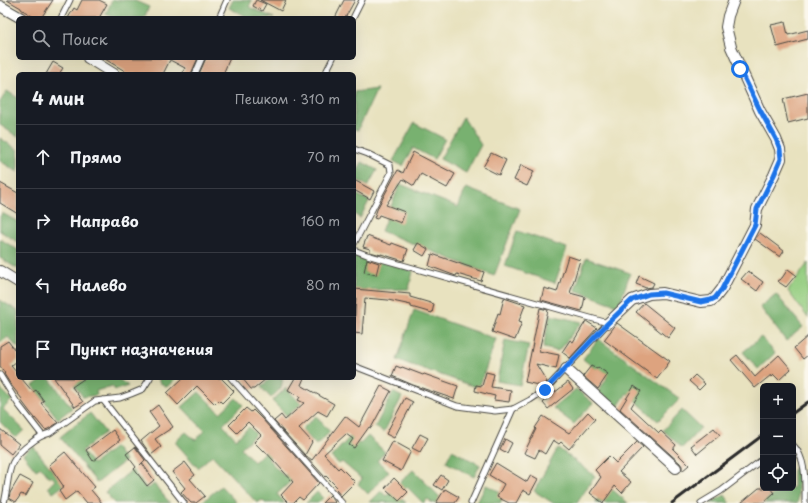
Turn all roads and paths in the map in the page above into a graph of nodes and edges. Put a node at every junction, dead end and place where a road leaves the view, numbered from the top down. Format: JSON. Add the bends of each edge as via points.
{"nodes":[{"id":1,"x":70,"y":0,"type":"edge"},
{"id":2,"x":227,"y":0,"type":"edge"},
{"id":3,"x":362,"y":0,"type":"edge"},
{"id":4,"x":734,"y":0,"type":"edge"},
{"id":5,"x":0,"y":6,"type":"edge"},
{"id":6,"x":18,"y":16,"type":"edge"},
{"id":7,"x":62,"y":16,"type":"edge"},
{"id":8,"x":220,"y":16,"type":"edge"},
{"id":9,"x":354,"y":16,"type":"edge"},
{"id":10,"x":91,"y":60,"type":"edge"},
{"id":11,"x":201,"y":60,"type":"edge"},
{"id":12,"x":332,"y":60,"type":"edge"},
{"id":13,"x":111,"y":72,"type":"edge"},
{"id":14,"x":196,"y":72,"type":"edge"},
{"id":15,"x":326,"y":72,"type":"edge"},
{"id":16,"x":356,"y":150,"type":"edge"},
{"id":17,"x":356,"y":240,"type":"edge"},
{"id":18,"x":356,"y":251,"type":"edge"},
{"id":19,"x":0,"y":271,"type":"edge"},
{"id":20,"x":16,"y":281,"type":"edge"},
{"id":21,"x":608,"y":323,"type":"junction"},
{"id":22,"x":356,"y":367,"type":"edge"},
{"id":23,"x":566,"y":369,"type":"junction"},
{"id":24,"x":0,"y":375,"type":"edge"},
{"id":25,"x":149,"y":380,"type":"edge"},
{"id":26,"x":233,"y":380,"type":"edge"},
{"id":27,"x":103,"y":400,"type":"junction"},
{"id":28,"x":513,"y":409,"type":"junction"},
{"id":29,"x":42,"y":435,"type":"junction"},
{"id":30,"x":796,"y":448,"type":"edge"},
{"id":31,"x":760,"y":461,"type":"edge"},
{"id":32,"x":676,"y":468,"type":"dead end"},
{"id":33,"x":4,"y":503,"type":"edge"},
{"id":34,"x":184,"y":503,"type":"edge"},
{"id":35,"x":342,"y":503,"type":"edge"},
{"id":36,"x":471,"y":503,"type":"edge"},
{"id":37,"x":701,"y":503,"type":"edge"},
{"id":38,"x":805,"y":503,"type":"edge"}],
"edges":[{"from":1,"to":7,"type":"lane"},
{"from":2,"to":8,"type":"lane"},
{"from":3,"to":9,"type":"lane"},
{"from":4,"to":21,"type":"street","via":[[726,27],[731,47],[776,139],[781,159],[757,209],[755,225],[715,298],[701,302],[663,293],[649,294],[632,300]]},
{"from":5,"to":6,"type":"street"},
{"from":10,"to":13,"type":"street"},
{"from":11,"to":14,"type":"lane"},
{"from":12,"to":15,"type":"lane"},
{"from":16,"to":17,"type":"lane","via":[[390,165],[391,172]]},
{"from":18,"to":21,"type":"lane"},
{"from":19,"to":20,"type":"street"},
{"from":21,"to":23,"type":"lane"},
{"from":22,"to":28,"type":"lane","via":[[457,406],[495,411]]},
{"from":23,"to":28,"type":"lane","via":[[545,390]]},
{"from":23,"to":32,"type":"street"},
{"from":24,"to":29,"type":"lane"},
{"from":25,"to":27,"type":"lane","via":[[143,388],[120,398]]},
{"from":26,"to":35,"type":"lane"},
{"from":27,"to":29,"type":"lane","via":[[95,401],[50,433]]},
{"from":27,"to":34,"type":"lane"},
{"from":28,"to":36,"type":"lane"},
{"from":29,"to":33,"type":"lane","via":[[20,450],[11,463]]},
{"from":30,"to":38,"type":"lane","via":[[806,478]]},
{"from":31,"to":37,"type":"lane"}]}
